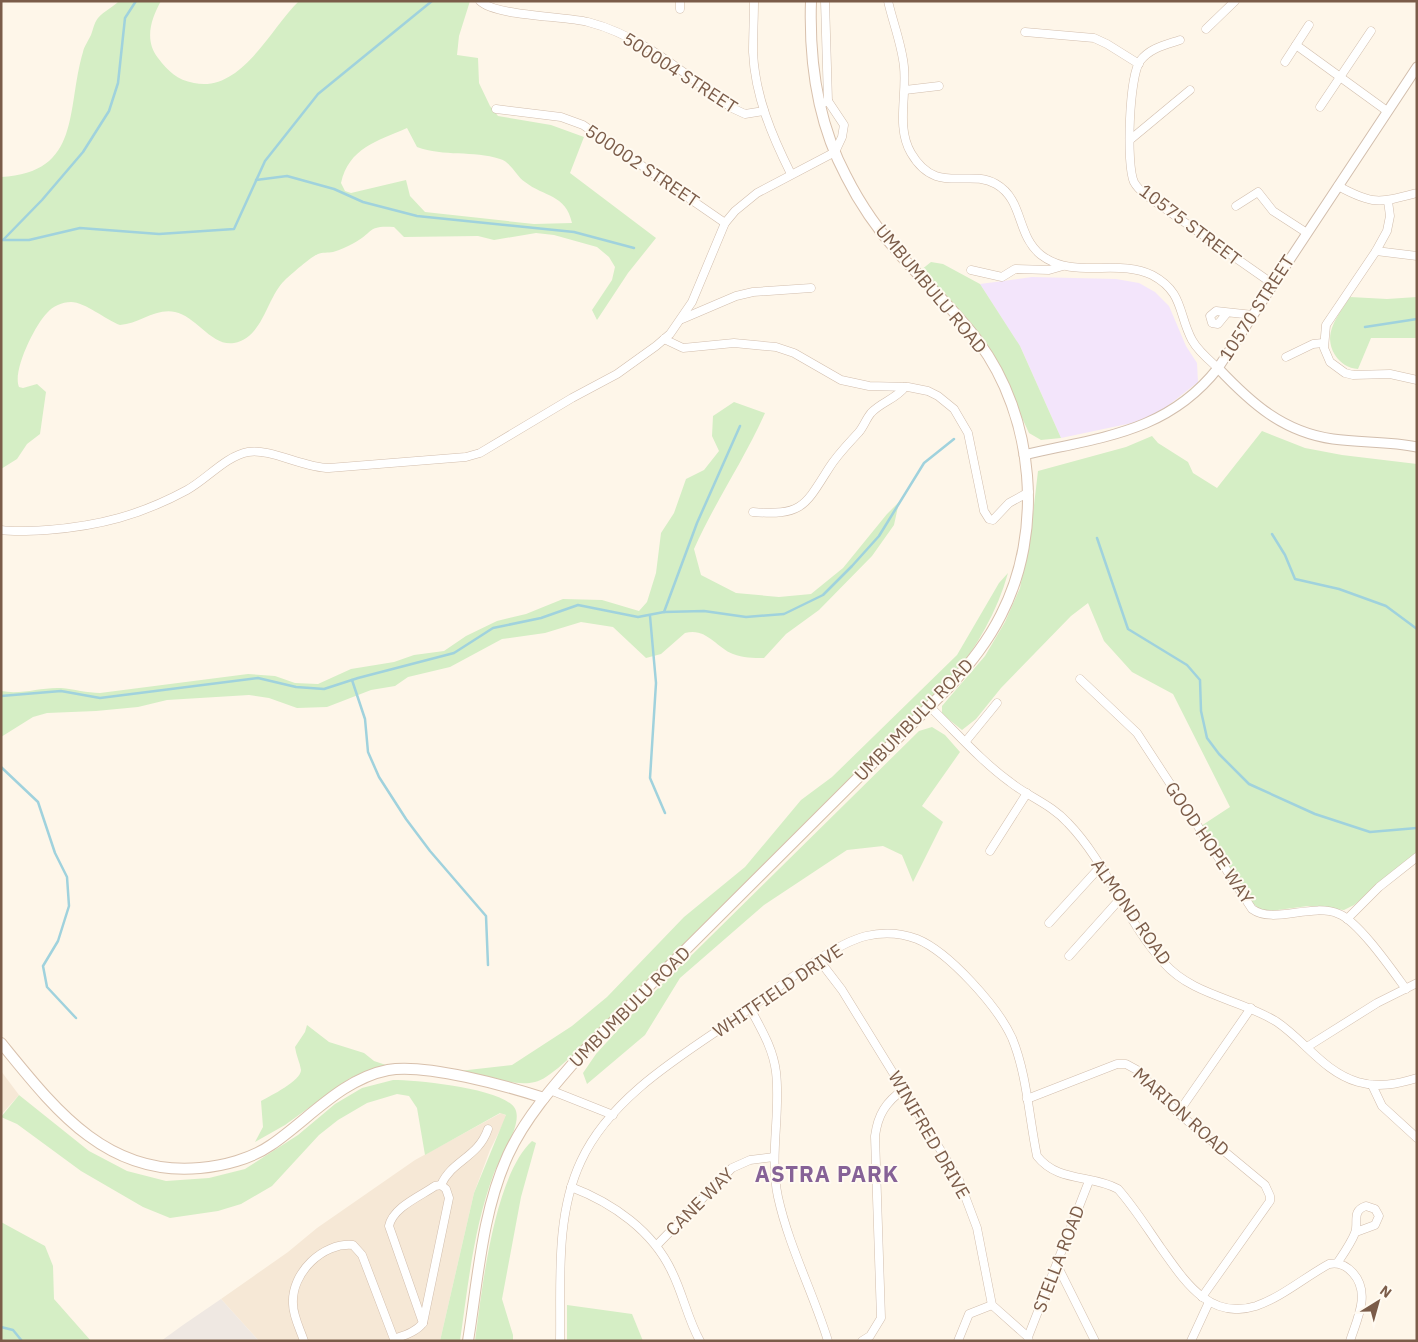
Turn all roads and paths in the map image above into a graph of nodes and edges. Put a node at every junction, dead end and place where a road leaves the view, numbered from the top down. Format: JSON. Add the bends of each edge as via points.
{"nodes":[{"id":1,"x":480,"y":1,"type":"edge"},
{"id":2,"x":754,"y":1,"type":"edge"},
{"id":3,"x":811,"y":1,"type":"edge"},
{"id":4,"x":826,"y":1,"type":"edge"},
{"id":5,"x":888,"y":1,"type":"edge"},
{"id":6,"x":1235,"y":1,"type":"edge"},
{"id":7,"x":1310,"y":25,"type":"dead end"},
{"id":8,"x":1206,"y":29,"type":"dead end"},
{"id":9,"x":1371,"y":31,"type":"dead end"},
{"id":10,"x":1025,"y":32,"type":"dead end"},
{"id":11,"x":1180,"y":40,"type":"dead end"},
{"id":12,"x":1296,"y":45,"type":"junction"},
{"id":13,"x":1284,"y":62,"type":"dead end"},
{"id":14,"x":1138,"y":64,"type":"junction"},
{"id":15,"x":1417,"y":67,"type":"edge"},
{"id":16,"x":1340,"y":77,"type":"junction"},
{"id":17,"x":940,"y":86,"type":"dead end"},
{"id":18,"x":905,"y":90,"type":"junction"},
{"id":19,"x":1190,"y":90,"type":"dead end"},
{"id":20,"x":823,"y":103,"type":"junction"},
{"id":21,"x":1320,"y":107,"type":"dead end"},
{"id":22,"x":496,"y":109,"type":"dead end"},
{"id":23,"x":764,"y":111,"type":"junction"},
{"id":24,"x":1387,"y":111,"type":"junction"},
{"id":25,"x":1130,"y":139,"type":"junction"},
{"id":26,"x":835,"y":152,"type":"junction"},
{"id":27,"x":791,"y":174,"type":"junction"},
{"id":28,"x":1338,"y":186,"type":"junction"},
{"id":29,"x":1417,"y":192,"type":"edge"},
{"id":30,"x":1388,"y":201,"type":"junction"},
{"id":31,"x":1236,"y":206,"type":"dead end"},
{"id":32,"x":725,"y":223,"type":"junction"},
{"id":33,"x":1307,"y":233,"type":"junction"},
{"id":34,"x":1376,"y":251,"type":"junction"},
{"id":35,"x":1417,"y":256,"type":"edge"},
{"id":36,"x":1065,"y":266,"type":"junction"},
{"id":37,"x":971,"y":270,"type":"dead end"},
{"id":38,"x":1273,"y":284,"type":"junction"},
{"id":39,"x":810,"y":288,"type":"dead end"},
{"id":40,"x":1227,"y":313,"type":"dead end"},
{"id":41,"x":1253,"y":315,"type":"junction"},
{"id":42,"x":682,"y":319,"type":"junction"},
{"id":43,"x":664,"y":339,"type":"junction"},
{"id":44,"x":1323,"y":343,"type":"junction"},
{"id":45,"x":1286,"y":357,"type":"dead end"},
{"id":46,"x":1218,"y":368,"type":"junction"},
{"id":47,"x":1417,"y":380,"type":"edge"},
{"id":48,"x":905,"y":387,"type":"junction"},
{"id":49,"x":1417,"y":447,"type":"edge"},
{"id":50,"x":1024,"y":454,"type":"junction"},
{"id":51,"x":1029,"y":492,"type":"junction"},
{"id":52,"x":753,"y":512,"type":"dead end"},
{"id":53,"x":1,"y":530,"type":"edge"},
{"id":54,"x":1080,"y":679,"type":"dead end"},
{"id":55,"x":997,"y":703,"type":"dead end"},
{"id":56,"x":930,"y":707,"type":"junction"},
{"id":57,"x":966,"y":741,"type":"junction"},
{"id":58,"x":1027,"y":793,"type":"junction"},
{"id":59,"x":990,"y":851,"type":"dead end"},
{"id":60,"x":1417,"y":857,"type":"edge"},
{"id":61,"x":1100,"y":867,"type":"junction"},
{"id":62,"x":1120,"y":899,"type":"junction"},
{"id":63,"x":1347,"y":919,"type":"junction"},
{"id":64,"x":1049,"y":923,"type":"dead end"},
{"id":65,"x":1069,"y":956,"type":"dead end"},
{"id":66,"x":819,"y":960,"type":"junction"},
{"id":67,"x":1417,"y":983,"type":"edge"},
{"id":68,"x":1406,"y":988,"type":"junction"},
{"id":69,"x":750,"y":1008,"type":"junction"},
{"id":70,"x":1251,"y":1008,"type":"junction"},
{"id":71,"x":1,"y":1043,"type":"edge"},
{"id":72,"x":1307,"y":1047,"type":"junction"},
{"id":73,"x":1417,"y":1078,"type":"edge"},
{"id":74,"x":1372,"y":1085,"type":"junction"},
{"id":75,"x":904,"y":1089,"type":"junction"},
{"id":76,"x":547,"y":1094,"type":"junction"},
{"id":77,"x":1027,"y":1099,"type":"junction"},
{"id":78,"x":1178,"y":1113,"type":"junction"},
{"id":79,"x":613,"y":1115,"type":"junction"},
{"id":80,"x":488,"y":1129,"type":"dead end"},
{"id":81,"x":1417,"y":1138,"type":"edge"},
{"id":82,"x":774,"y":1157,"type":"junction"},
{"id":83,"x":1088,"y":1181,"type":"junction"},
{"id":84,"x":441,"y":1186,"type":"junction"},
{"id":85,"x":571,"y":1187,"type":"junction"},
{"id":86,"x":1356,"y":1232,"type":"dead end"},
{"id":87,"x":657,"y":1245,"type":"junction"},
{"id":88,"x":1338,"y":1262,"type":"junction"},
{"id":89,"x":1057,"y":1265,"type":"junction"},
{"id":90,"x":1202,"y":1297,"type":"junction"},
{"id":91,"x":1209,"y":1302,"type":"junction"},
{"id":92,"x":992,"y":1305,"type":"junction"},
{"id":93,"x":423,"y":1322,"type":"junction"},
{"id":94,"x":1029,"y":1339,"type":"edge"},
{"id":95,"x":391,"y":1340,"type":"edge"},
{"id":96,"x":304,"y":1341,"type":"edge"},
{"id":97,"x":468,"y":1341,"type":"edge"},
{"id":98,"x":560,"y":1341,"type":"edge"},
{"id":99,"x":700,"y":1341,"type":"edge"},
{"id":100,"x":828,"y":1341,"type":"edge"},
{"id":101,"x":862,"y":1341,"type":"edge"},
{"id":102,"x":958,"y":1341,"type":"edge"},
{"id":103,"x":1095,"y":1341,"type":"edge"},
{"id":104,"x":1191,"y":1341,"type":"edge"},
{"id":105,"x":1350,"y":1341,"type":"edge"}],
"edges":[{"from":1,"to":23,"type":"street","name":"500004 STREET","via":[[492,9],[575,19],[610,29],[650,50],[732,108],[745,114]]},
{"from":2,"to":23,"type":"street","via":[[754,54]]},
{"from":3,"to":20,"type":"main road","name":"UMBUMBULU ROAD","via":[[812,60]]},
{"from":4,"to":20,"type":"street"},
{"from":5,"to":18,"type":"street","via":[[904,65]]},
{"from":6,"to":8,"type":"street"},
{"from":7,"to":12,"type":"street"},
{"from":9,"to":16,"type":"street"},
{"from":10,"to":14,"type":"street","via":[[1094,38]]},
{"from":11,"to":14,"type":"street","via":[[1155,48]]},
{"from":12,"to":13,"type":"street"},
{"from":12,"to":16,"type":"street"},
{"from":14,"to":25,"type":"street","name":"10575 STREET","via":[[1132,83]]},
{"from":15,"to":24,"type":"street","name":"10570 STREET"},
{"from":16,"to":21,"type":"street"},
{"from":16,"to":24,"type":"street"},
{"from":17,"to":18,"type":"street"},
{"from":18,"to":36,"type":"street","via":[[904,135],[916,160],[940,177],[982,179],[996,184],[1013,201],[1024,235],[1033,248],[1051,262]]},
{"from":19,"to":25,"type":"street"},
{"from":20,"to":26,"type":"main road","name":"UMBUMBULU ROAD"},
{"from":20,"to":26,"type":"street","via":[[844,124]]},
{"from":22,"to":32,"type":"street","name":"500002 STREET","via":[[548,115],[583,125]]},
{"from":23,"to":27,"type":"street"},
{"from":24,"to":28,"type":"street","name":"10570 STREET"},
{"from":25,"to":38,"type":"street","name":"10575 STREET","via":[[1131,171],[1139,190]]},
{"from":26,"to":27,"type":"street"},
{"from":26,"to":50,"type":"main road","name":"UMBUMBULU ROAD","via":[[849,182],[875,223],[902,258],[966,326],[992,362],[1012,409]]},
{"from":27,"to":32,"type":"street","via":[[747,200]]},
{"from":28,"to":30,"type":"street","via":[[1367,200]]},
{"from":28,"to":33,"type":"street","name":"10570 STREET"},
{"from":29,"to":30,"type":"street"},
{"from":30,"to":34,"type":"street","via":[[1389,224]]},
{"from":31,"to":33,"type":"street","via":[[1258,192],[1273,211]]},
{"from":32,"to":42,"type":"street"},
{"from":33,"to":38,"type":"street","name":"10570 STREET"},
{"from":34,"to":35,"type":"street"},
{"from":34,"to":44,"type":"street","via":[[1326,325]]},
{"from":36,"to":37,"type":"street","via":[[1049,270],[1015,269],[1002,277]]},
{"from":36,"to":46,"type":"street","via":[[1125,268],[1160,280],[1183,309],[1193,342]]},
{"from":38,"to":41,"type":"street","name":"10570 STREET"},
{"from":39,"to":42,"type":"street","via":[[736,296]]},
{"from":40,"to":41,"type":"street"},
{"from":41,"to":46,"type":"street","name":"10570 STREET"},
{"from":42,"to":43,"type":"street"},
{"from":43,"to":48,"type":"street","via":[[683,348],[734,343],[776,347],[794,353],[841,380],[869,386]]},
{"from":43,"to":53,"type":"street","via":[[604,382],[471,456],[330,468],[248,452],[188,490],[126,518],[61,529]]},
{"from":44,"to":45,"type":"street","via":[[1313,344]]},
{"from":44,"to":47,"type":"street","via":[[1330,362],[1345,373],[1390,374]]},
{"from":46,"to":49,"type":"street","via":[[1257,407],[1290,427],[1333,439]]},
{"from":46,"to":50,"type":"street","name":"10570 STREET","via":[[1193,396],[1157,420]]},
{"from":48,"to":51,"type":"street","via":[[938,396],[960,418],[974,452],[984,511],[989,519],[992,520],[1009,503]]},
{"from":48,"to":52,"type":"street","via":[[874,410],[805,502],[786,511]]},
{"from":50,"to":51,"type":"main road","name":"UMBUMBULU ROAD"},
{"from":51,"to":56,"type":"main road","name":"UMBUMBULU ROAD","via":[[1024,543],[1007,602],[982,649]]},
{"from":54,"to":63,"type":"street","name":"GOOD HOPE WAY","via":[[1136,733],[1252,908],[1265,915],[1324,910]]},
{"from":55,"to":57,"type":"street"},
{"from":56,"to":57,"type":"street","name":"ALMOND ROAD"},
{"from":56,"to":76,"type":"main road","name":"UMBUMBULU ROAD","via":[[584,1051]]},
{"from":57,"to":58,"type":"street","name":"ALMOND ROAD","via":[[998,772]]},
{"from":58,"to":59,"type":"street"},
{"from":58,"to":61,"type":"street","name":"ALMOND ROAD","via":[[1070,824]]},
{"from":60,"to":63,"type":"street","via":[[1379,886]]},
{"from":61,"to":62,"type":"street","name":"ALMOND ROAD"},
{"from":61,"to":64,"type":"street"},
{"from":62,"to":65,"type":"street"},
{"from":62,"to":70,"type":"street","name":"ALMOND ROAD","via":[[1154,952],[1174,974]]},
{"from":63,"to":68,"type":"street","name":"GOOD HOPE WAY"},
{"from":66,"to":69,"type":"street","name":"WHITFIELD DRIVE"},
{"from":66,"to":75,"type":"street","name":"WINIFRED DRIVE","via":[[842,990]]},
{"from":66,"to":77,"type":"street","name":"WHITFIELD DRIVE","via":[[850,942],[880,934],[908,936],[934,949],[973,984],[1003,1020],[1013,1040]]},
{"from":67,"to":68,"type":"street"},
{"from":68,"to":72,"type":"street"},
{"from":69,"to":79,"type":"street","name":"WHITFIELD DRIVE","via":[[666,1068]]},
{"from":69,"to":82,"type":"street","via":[[768,1041],[776,1073]]},
{"from":70,"to":72,"type":"street","name":"ALMOND ROAD","via":[[1278,1022]]},
{"from":70,"to":78,"type":"street"},
{"from":71,"to":76,"type":"main road","via":[[63,1116],[92,1139],[131,1159],[172,1168],[211,1167],[252,1155],[269,1147],[356,1081],[390,1070],[423,1070]]},
{"from":72,"to":74,"type":"street","name":"ALMOND ROAD","via":[[1334,1072]]},
{"from":73,"to":74,"type":"street","name":"ALMOND ROAD"},
{"from":74,"to":81,"type":"street","via":[[1382,1106]]},
{"from":75,"to":92,"type":"street","name":"WINIFRED DRIVE","via":[[959,1180],[971,1206]]},
{"from":75,"to":101,"type":"street","via":[[886,1105],[877,1121],[881,1318],[870,1336]]},
{"from":76,"to":79,"type":"street"},
{"from":76,"to":97,"type":"main road","name":"UMBUMBULU ROAD","via":[[509,1153],[496,1187],[484,1238]]},
{"from":77,"to":78,"type":"street","name":"MARION ROAD","via":[[1117,1064],[1126,1064],[1137,1070]]},
{"from":77,"to":83,"type":"street","name":"WHITFIELD DRIVE","via":[[1035,1146],[1041,1161],[1057,1174]]},
{"from":78,"to":90,"type":"street","name":"MARION ROAD","via":[[1260,1181],[1270,1196],[1268,1205]]},
{"from":79,"to":85,"type":"street","name":"WHITFIELD DRIVE","via":[[589,1144]]},
{"from":80,"to":84,"type":"street","via":[[480,1146],[447,1172]]},
{"from":82,"to":87,"type":"street","name":"CANE WAY","via":[[750,1160],[732,1168]]},
{"from":82,"to":100,"type":"street","via":[[778,1196],[787,1229]]},
{"from":83,"to":89,"type":"street","name":"STELLA ROAD"},
{"from":83,"to":90,"type":"street","name":"WHITFIELD DRIVE","via":[[1104,1182],[1118,1189],[1185,1281]]},
{"from":84,"to":93,"type":"street","via":[[449,1198]]},
{"from":84,"to":93,"type":"street","via":[[435,1186],[400,1210],[389,1226]]},
{"from":85,"to":87,"type":"street","via":[[630,1220]]},
{"from":85,"to":98,"type":"street","name":"WHITFIELD DRIVE","via":[[561,1249]]},
{"from":86,"to":88,"type":"street"},
{"from":87,"to":99,"type":"street","via":[[672,1272]]},
{"from":88,"to":91,"type":"street","name":"WHITFIELD DRIVE","via":[[1328,1264],[1257,1305],[1232,1310]]},
{"from":88,"to":105,"type":"street","via":[[1355,1275],[1362,1290]]},
{"from":89,"to":94,"type":"street","name":"STELLA ROAD"},
{"from":89,"to":103,"type":"street"},
{"from":90,"to":91,"type":"street","name":"WHITFIELD DRIVE"},
{"from":91,"to":104,"type":"street"},
{"from":92,"to":94,"type":"street"},
{"from":92,"to":102,"type":"street","via":[[971,1312]]},
{"from":93,"to":95,"type":"street","via":[[416,1330]]},
{"from":95,"to":96,"type":"street","via":[[362,1255],[353,1245],[340,1244],[318,1256],[296,1284],[293,1306]]}]}
